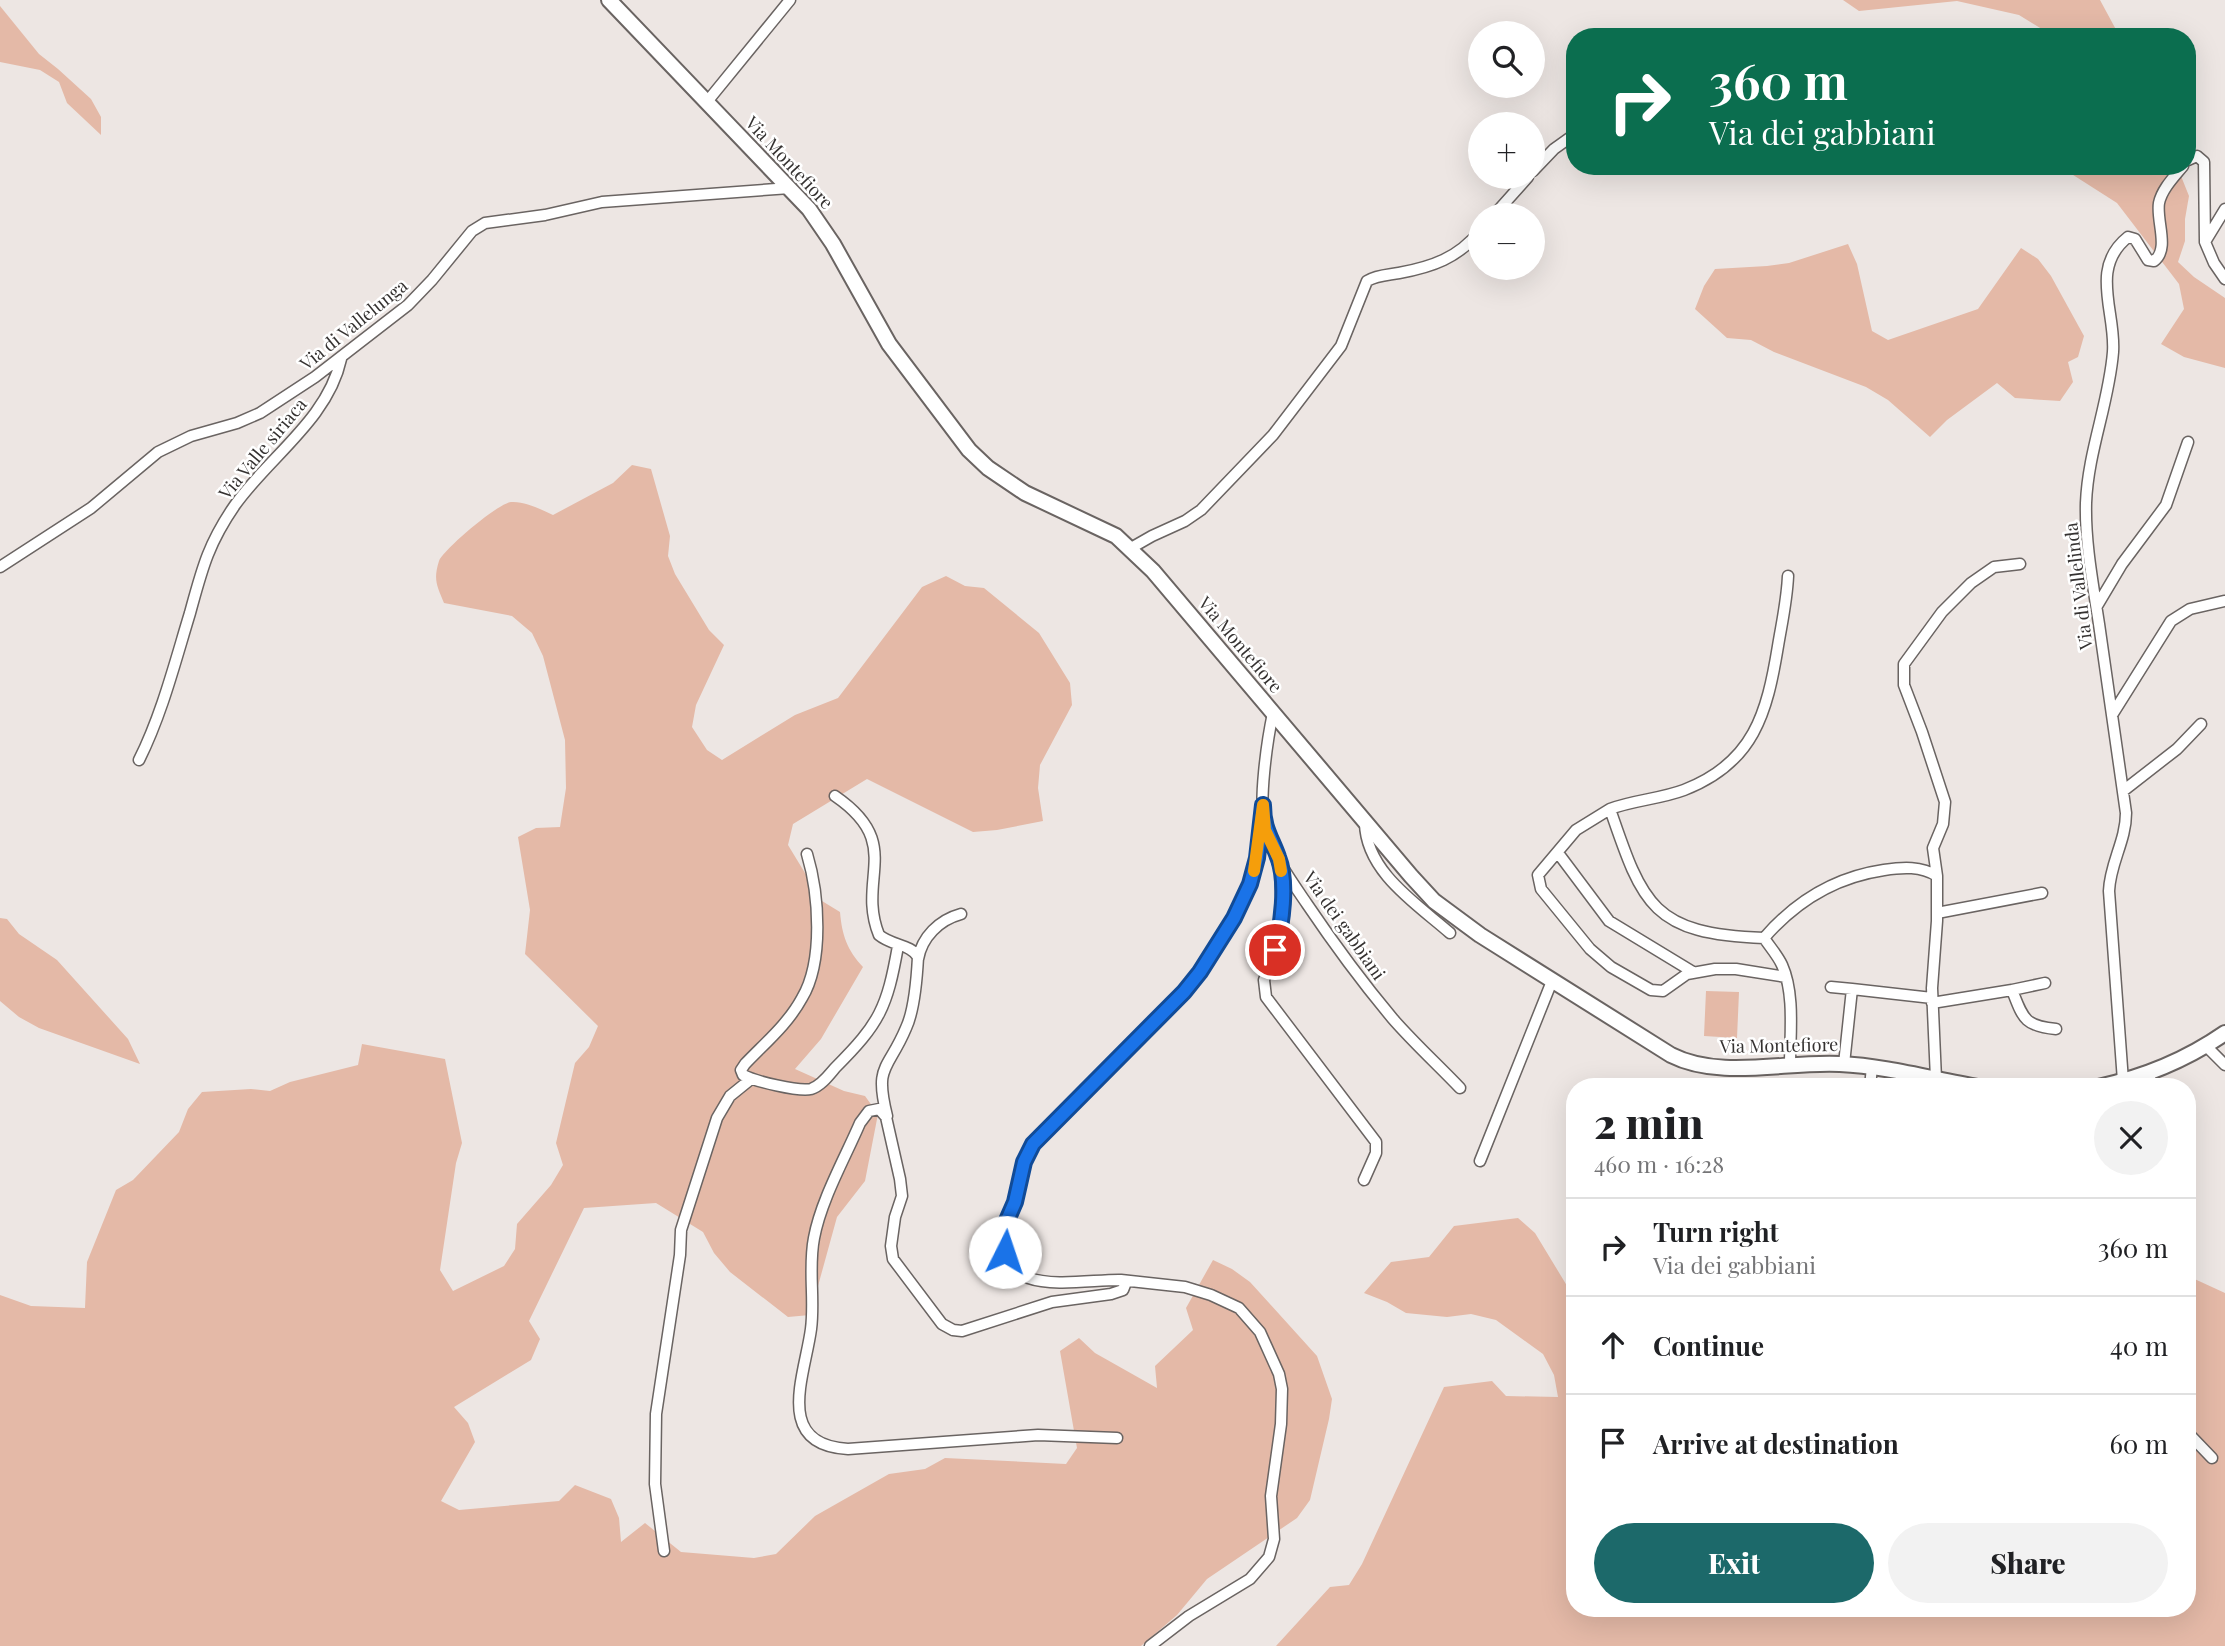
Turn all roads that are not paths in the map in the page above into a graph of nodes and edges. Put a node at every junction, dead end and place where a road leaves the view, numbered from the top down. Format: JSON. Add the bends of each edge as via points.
{"nodes":[{"id":1,"x":609,"y":0,"type":"edge"},
{"id":2,"x":790,"y":0,"type":"edge"},
{"id":3,"x":705,"y":103,"type":"junction"},
{"id":4,"x":1566,"y":140,"type":"edge"},
{"id":5,"x":2196,"y":156,"type":"edge"},
{"id":6,"x":1545,"y":159,"type":"edge"},
{"id":7,"x":2175,"y":175,"type":"edge"},
{"id":8,"x":790,"y":188,"type":"junction"},
{"id":9,"x":1517,"y":189,"type":"edge"},
{"id":10,"x":1505,"y":203,"type":"edge"},
{"id":11,"x":2225,"y":209,"type":"edge"},
{"id":12,"x":2205,"y":242,"type":"junction"},
{"id":13,"x":1468,"y":244,"type":"edge"},
{"id":14,"x":2225,"y":279,"type":"edge"},
{"id":15,"x":341,"y":358,"type":"junction"},
{"id":16,"x":2188,"y":442,"type":"dead end"},
{"id":17,"x":1131,"y":548,"type":"junction"},
{"id":18,"x":2020,"y":564,"type":"dead end"},
{"id":19,"x":0,"y":567,"type":"edge"},
{"id":20,"x":1788,"y":576,"type":"dead end"},
{"id":21,"x":2224,"y":601,"type":"edge"},
{"id":22,"x":2096,"y":607,"type":"junction"},
{"id":23,"x":1273,"y":713,"type":"junction"},
{"id":24,"x":2112,"y":715,"type":"junction"},
{"id":25,"x":2201,"y":724,"type":"dead end"},
{"id":26,"x":139,"y":760,"type":"dead end"},
{"id":27,"x":2123,"y":792,"type":"junction"},
{"id":28,"x":835,"y":796,"type":"dead end"},
{"id":29,"x":1263,"y":805,"type":"junction"},
{"id":30,"x":1611,"y":809,"type":"junction"},
{"id":31,"x":1365,"y":823,"type":"junction"},
{"id":32,"x":1558,"y":853,"type":"junction"},
{"id":33,"x":807,"y":854,"type":"dead end"},
{"id":34,"x":1279,"y":859,"type":"junction"},
{"id":35,"x":1937,"y":876,"type":"junction"},
{"id":36,"x":2042,"y":893,"type":"dead end"},
{"id":37,"x":1937,"y":913,"type":"junction"},
{"id":38,"x":961,"y":914,"type":"dead end"},
{"id":39,"x":1450,"y":933,"type":"dead end"},
{"id":40,"x":1763,"y":938,"type":"junction"},
{"id":41,"x":898,"y":946,"type":"junction"},
{"id":42,"x":918,"y":960,"type":"junction"},
{"id":43,"x":1693,"y":972,"type":"junction"},
{"id":44,"x":1786,"y":976,"type":"junction"},
{"id":45,"x":1552,"y":981,"type":"junction"},
{"id":46,"x":2045,"y":983,"type":"dead end"},
{"id":47,"x":1831,"y":987,"type":"dead end"},
{"id":48,"x":1852,"y":989,"type":"junction"},
{"id":49,"x":2012,"y":990,"type":"junction"},
{"id":50,"x":1932,"y":1000,"type":"junction"},
{"id":51,"x":2056,"y":1028,"type":"dead end"},
{"id":52,"x":2225,"y":1033,"type":"edge"},
{"id":53,"x":2206,"y":1046,"type":"junction"},
{"id":54,"x":1844,"y":1064,"type":"junction"},
{"id":55,"x":1790,"y":1065,"type":"junction"},
{"id":56,"x":2225,"y":1065,"type":"edge"},
{"id":57,"x":1872,"y":1067,"type":"junction"},
{"id":58,"x":1871,"y":1078,"type":"edge"},
{"id":59,"x":1931,"y":1078,"type":"edge"},
{"id":60,"x":1936,"y":1078,"type":"edge"},
{"id":61,"x":2123,"y":1078,"type":"edge"},
{"id":62,"x":2153,"y":1078,"type":"edge"},
{"id":63,"x":751,"y":1079,"type":"junction"},
{"id":64,"x":1460,"y":1088,"type":"dead end"},
{"id":65,"x":889,"y":1127,"type":"junction"},
{"id":66,"x":1480,"y":1161,"type":"dead end"},
{"id":67,"x":1364,"y":1180,"type":"dead end"},
{"id":68,"x":1121,"y":1280,"type":"junction"},
{"id":69,"x":1117,"y":1438,"type":"dead end"},
{"id":70,"x":2196,"y":1441,"type":"edge"},
{"id":71,"x":2212,"y":1458,"type":"dead end"},
{"id":72,"x":664,"y":1550,"type":"dead end"},
{"id":73,"x":1150,"y":1646,"type":"edge"}],
"edges":[{"from":1,"to":3,"type":"main road","name":"Via Montefiore"},
{"from":2,"to":3,"type":"street"},
{"from":3,"to":8,"type":"main road","name":"Via Montefiore"},
{"from":4,"to":6,"type":"street"},
{"from":5,"to":12,"type":"street","via":[[2204,162]]},
{"from":7,"to":22,"type":"street","name":"Via di Vallelinda","via":[[2160,200],[2159,257],[2148,260],[2135,239],[2128,237],[2105,276],[2112,356],[2086,502]]},
{"from":8,"to":15,"type":"street","name":"Via di Vallelunga","via":[[603,202],[485,223],[471,231],[408,305]]},
{"from":8,"to":17,"type":"main road","name":"Via Montefiore","via":[[833,244],[889,344],[974,455],[1025,493],[1106,530]]},
{"from":9,"to":10,"type":"street"},
{"from":11,"to":12,"type":"street"},
{"from":12,"to":14,"type":"street"},
{"from":13,"to":17,"type":"street","via":[[1439,263],[1367,281],[1341,346],[1273,435],[1201,510]]},
{"from":15,"to":19,"type":"street","name":"Via di Vallelunga","via":[[260,413],[158,452],[91,508]]},
{"from":15,"to":26,"type":"street","name":"Via Valle siriaca","via":[[316,411],[258,477],[223,524],[203,562],[162,703]]},
{"from":16,"to":22,"type":"street","via":[[2166,505]]},
{"from":17,"to":23,"type":"main road","name":"Via Montefiore"},
{"from":18,"to":35,"type":"street","via":[[1994,567],[1971,583],[1942,612],[1904,664],[1906,691],[1945,802],[1944,824],[1933,848]]},
{"from":20,"to":30,"type":"street","via":[[1773,676],[1763,713],[1747,745],[1690,788]]},
{"from":21,"to":24,"type":"street","via":[[2186,611],[2171,621]]},
{"from":22,"to":24,"type":"street","name":"Via di Vallelinda"},
{"from":23,"to":29,"type":"street","name":"Via dei gabbiani"},
{"from":23,"to":31,"type":"main road","name":"Via Montefiore"},
{"from":24,"to":27,"type":"street","name":"Via di Vallelinda"},
{"from":25,"to":27,"type":"street"},
{"from":27,"to":61,"type":"street","name":"Via di Vallelinda","via":[[2125,835],[2109,891]]},
{"from":28,"to":41,"type":"street","via":[[854,810],[868,829],[875,850],[877,929]]},
{"from":29,"to":34,"type":"street","name":"Via dei gabbiani","via":[[1265,830]]},
{"from":29,"to":68,"type":"street","via":[[1257,858],[1234,918],[1184,992],[1038,1138],[1024,1162],[1005,1225],[1005,1252],[1011,1266],[1031,1279],[1054,1284]]},
{"from":30,"to":32,"type":"street","via":[[1576,830]]},
{"from":30,"to":40,"type":"street","via":[[1628,863],[1648,900],[1660,911],[1705,932]]},
{"from":31,"to":39,"type":"street","via":[[1368,846],[1379,866]]},
{"from":31,"to":45,"type":"main road","name":"Via Montefiore","via":[[1434,901]]},
{"from":32,"to":43,"type":"street","via":[[1609,921]]},
{"from":32,"to":43,"type":"street","via":[[1539,873],[1538,883],[1601,959],[1656,992]]},
{"from":33,"to":63,"type":"street","via":[[816,895],[810,980],[786,1021],[742,1067],[743,1075]]},
{"from":34,"to":64,"type":"street","name":"Via dei gabbiani","via":[[1343,958]]},
{"from":34,"to":67,"type":"street","via":[[1282,913],[1265,976],[1265,993],[1376,1142],[1375,1157]]},
{"from":35,"to":37,"type":"street"},
{"from":35,"to":40,"type":"street","via":[[1913,867],[1849,877],[1800,904]]},
{"from":36,"to":37,"type":"street"},
{"from":37,"to":50,"type":"street"},
{"from":38,"to":42,"type":"street","via":[[931,932]]},
{"from":40,"to":44,"type":"street"},
{"from":41,"to":42,"type":"street","via":[[914,950]]},
{"from":41,"to":63,"type":"street","via":[[886,1002],[877,1020],[819,1084],[800,1089]]},
{"from":42,"to":65,"type":"street","via":[[907,1026],[881,1078]]},
{"from":43,"to":44,"type":"street","via":[[1730,968]]},
{"from":44,"to":55,"type":"street"},
{"from":45,"to":55,"type":"main road","name":"Via Montefiore","via":[[1688,1062],[1720,1067]]},
{"from":45,"to":66,"type":"street"},
{"from":46,"to":49,"type":"street"},
{"from":47,"to":48,"type":"street"},
{"from":48,"to":50,"type":"street"},
{"from":48,"to":54,"type":"street"},
{"from":49,"to":50,"type":"street"},
{"from":49,"to":51,"type":"street","via":[[2028,1023]]},
{"from":50,"to":60,"type":"street"},
{"from":52,"to":53,"type":"main road"},
{"from":53,"to":56,"type":"street"},
{"from":53,"to":62,"type":"main road"},
{"from":54,"to":55,"type":"main road","name":"Via Montefiore"},
{"from":54,"to":57,"type":"main road","name":"Via Montefiore"},
{"from":57,"to":58,"type":"street"},
{"from":57,"to":59,"type":"main road","name":"Via Montefiore"},
{"from":63,"to":72,"type":"street","via":[[730,1096],[717,1118],[681,1230],[656,1414],[655,1485]]},
{"from":65,"to":68,"type":"street","via":[[902,1196],[895,1217],[893,1259],[944,1325],[962,1331],[1052,1302],[1117,1292],[1125,1287]]},
{"from":65,"to":69,"type":"street","via":[[879,1109],[863,1118],[816,1228],[811,1326],[798,1399],[804,1427],[828,1445],[848,1449],[1038,1435]]},
{"from":68,"to":73,"type":"street","via":[[1185,1287],[1239,1308],[1259,1332],[1282,1389],[1282,1424],[1271,1496],[1274,1539],[1269,1557],[1250,1579]]},
{"from":70,"to":71,"type":"street"}]}
